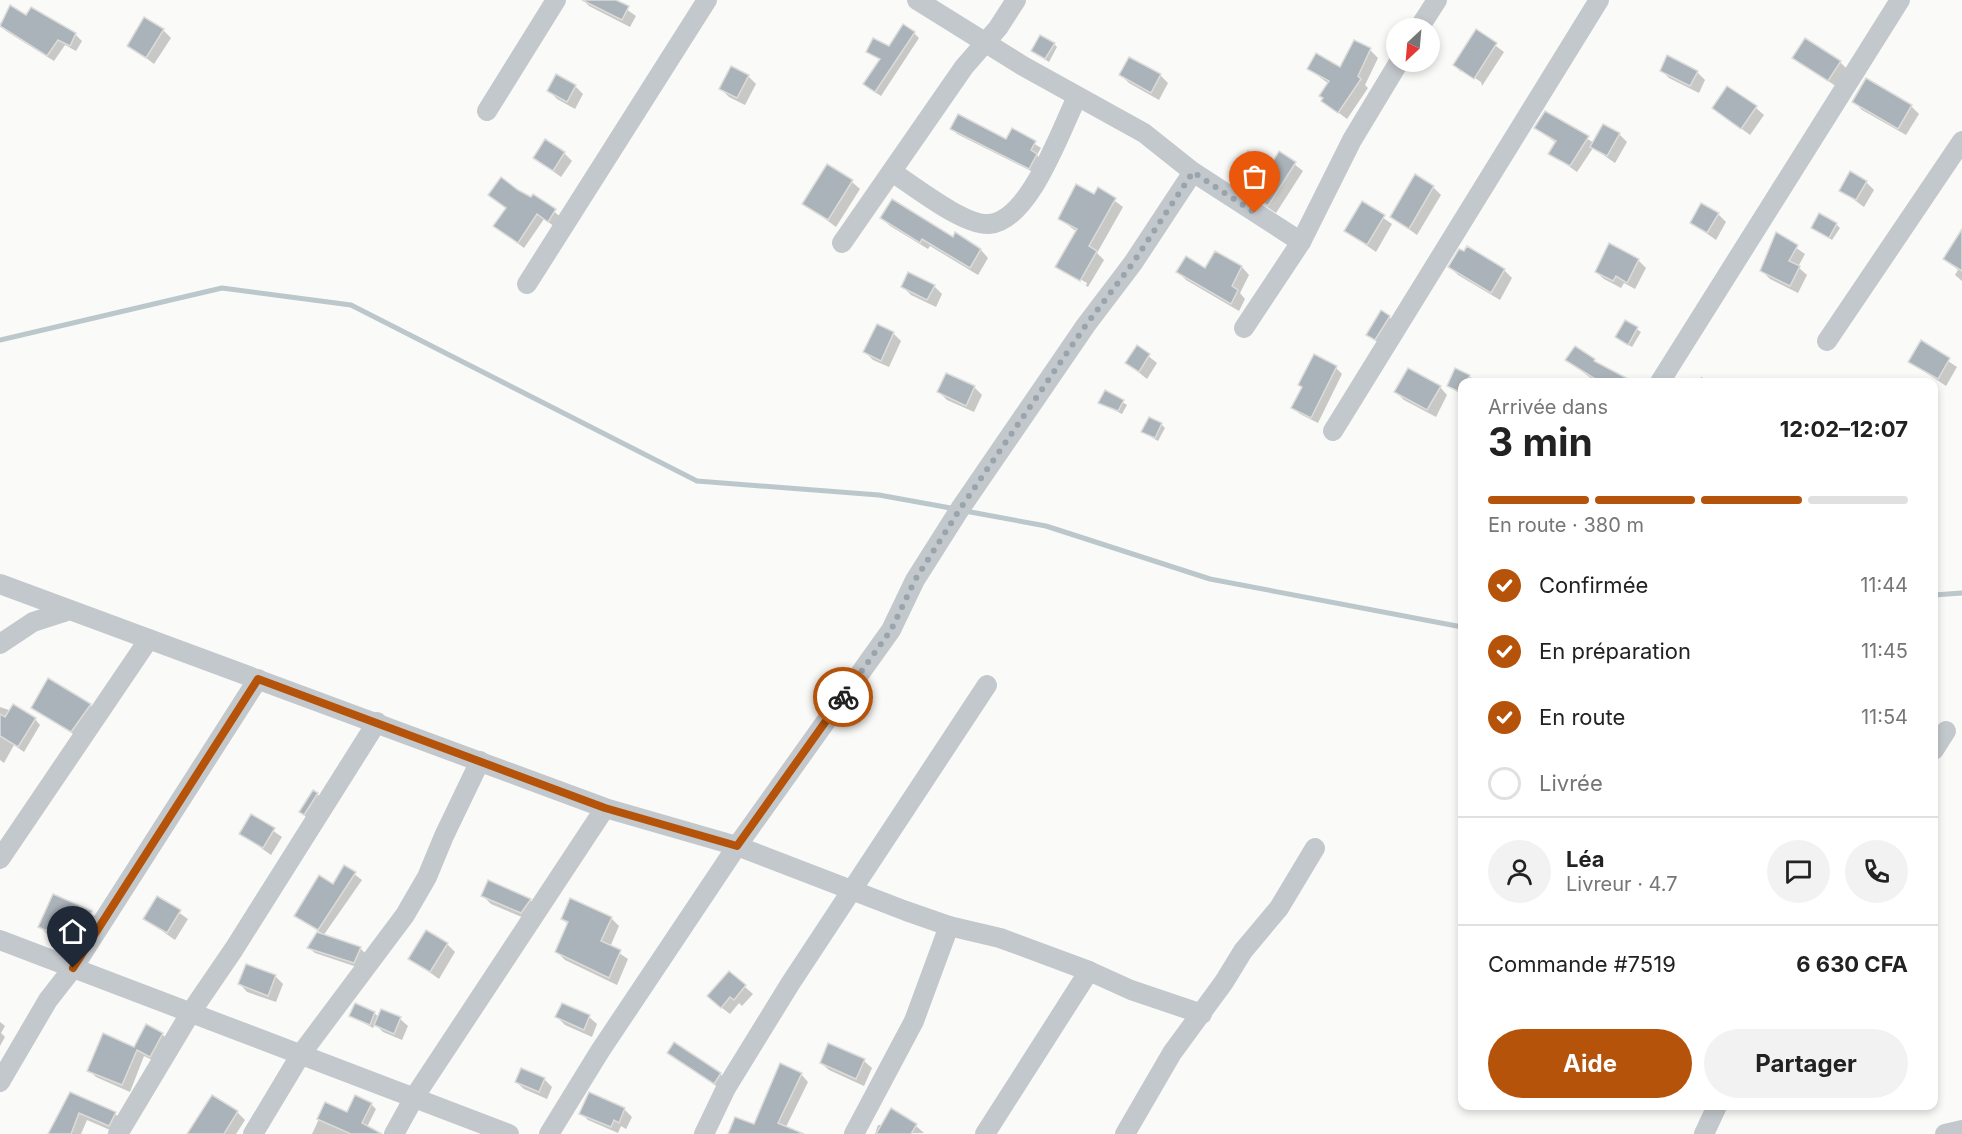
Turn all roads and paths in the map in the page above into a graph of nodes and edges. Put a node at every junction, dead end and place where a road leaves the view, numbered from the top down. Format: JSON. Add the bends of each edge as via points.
{"nodes":[{"id":1,"x":556,"y":0,"type":"edge"},
{"id":2,"x":707,"y":0,"type":"edge"},
{"id":3,"x":916,"y":0,"type":"edge"},
{"id":4,"x":1016,"y":0,"type":"edge"},
{"id":5,"x":1437,"y":0,"type":"edge"},
{"id":6,"x":1599,"y":0,"type":"edge"},
{"id":7,"x":1900,"y":0,"type":"edge"},
{"id":8,"x":1425,"y":18,"type":"edge"},
{"id":9,"x":986,"y":43,"type":"junction"},
{"id":10,"x":1393,"y":72,"type":"edge"},
{"id":11,"x":1077,"y":97,"type":"junction"},
{"id":12,"x":486,"y":111,"type":"dead end"},
{"id":13,"x":1962,"y":141,"type":"edge"},
{"id":14,"x":892,"y":172,"type":"junction"},
{"id":15,"x":1193,"y":172,"type":"junction"},
{"id":16,"x":1300,"y":242,"type":"junction"},
{"id":17,"x":842,"y":243,"type":"dead end"},
{"id":18,"x":527,"y":284,"type":"dead end"},
{"id":19,"x":1244,"y":328,"type":"dead end"},
{"id":20,"x":1827,"y":341,"type":"dead end"},
{"id":21,"x":1663,"y":378,"type":"edge"},
{"id":22,"x":1333,"y":430,"type":"dead end"},
{"id":23,"x":0,"y":584,"type":"edge"},
{"id":24,"x":68,"y":611,"type":"junction"},
{"id":25,"x":121,"y":628,"type":"junction"},
{"id":26,"x":149,"y":639,"type":"junction"},
{"id":27,"x":0,"y":644,"type":"edge"},
{"id":28,"x":128,"y":667,"type":"junction"},
{"id":29,"x":258,"y":679,"type":"junction"},
{"id":30,"x":987,"y":685,"type":"dead end"},
{"id":31,"x":377,"y":722,"type":"junction"},
{"id":32,"x":1946,"y":731,"type":"dead end"},
{"id":33,"x":1938,"y":744,"type":"edge"},
{"id":34,"x":480,"y":761,"type":"junction"},
{"id":35,"x":605,"y":808,"type":"junction"},
{"id":36,"x":737,"y":846,"type":"junction"},
{"id":37,"x":1315,"y":848,"type":"dead end"},
{"id":38,"x":0,"y":859,"type":"edge"},
{"id":39,"x":853,"y":890,"type":"junction"},
{"id":40,"x":949,"y":926,"type":"junction"},
{"id":41,"x":0,"y":940,"type":"edge"},
{"id":42,"x":73,"y":968,"type":"junction"},
{"id":43,"x":1089,"y":971,"type":"junction"},
{"id":44,"x":191,"y":1012,"type":"junction"},
{"id":45,"x":1202,"y":1014,"type":"junction"},
{"id":46,"x":301,"y":1054,"type":"junction"},
{"id":47,"x":0,"y":1082,"type":"edge"},
{"id":48,"x":415,"y":1096,"type":"junction"},
{"id":49,"x":1715,"y":1110,"type":"edge"},
{"id":50,"x":1962,"y":1130,"type":"edge"},
{"id":51,"x":118,"y":1134,"type":"edge"},
{"id":52,"x":253,"y":1134,"type":"edge"},
{"id":53,"x":394,"y":1134,"type":"edge"},
{"id":54,"x":509,"y":1134,"type":"edge"},
{"id":55,"x":549,"y":1134,"type":"edge"},
{"id":56,"x":704,"y":1134,"type":"edge"},
{"id":57,"x":854,"y":1134,"type":"edge"},
{"id":58,"x":986,"y":1134,"type":"edge"},
{"id":59,"x":1125,"y":1134,"type":"edge"},
{"id":60,"x":1704,"y":1134,"type":"edge"},
{"id":61,"x":1945,"y":1134,"type":"edge"}],
"edges":[{"from":1,"to":12,"type":"street"},
{"from":2,"to":18,"type":"street"},
{"from":3,"to":9,"type":"street"},
{"from":4,"to":9,"type":"street"},
{"from":5,"to":8,"type":"street"},
{"from":6,"to":22,"type":"street"},
{"from":7,"to":21,"type":"street"},
{"from":9,"to":11,"type":"street"},
{"from":9,"to":14,"type":"street","via":[[964,67]]},
{"from":10,"to":16,"type":"street","via":[[1352,140]]},
{"from":11,"to":14,"type":"street","via":[[1029,195],[1013,214],[989,224],[966,218]]},
{"from":11,"to":15,"type":"street","via":[[1144,133]]},
{"from":13,"to":20,"type":"street"},
{"from":14,"to":17,"type":"street"},
{"from":15,"to":16,"type":"street"},
{"from":15,"to":36,"type":"street","via":[[960,509],[915,580],[891,630]]},
{"from":16,"to":19,"type":"street"},
{"from":23,"to":24,"type":"street"},
{"from":24,"to":25,"type":"street"},
{"from":24,"to":27,"type":"street","via":[[33,622]]},
{"from":25,"to":26,"type":"street"},
{"from":25,"to":28,"type":"street"},
{"from":26,"to":28,"type":"street"},
{"from":26,"to":29,"type":"street"},
{"from":28,"to":38,"type":"street"},
{"from":29,"to":31,"type":"street"},
{"from":29,"to":42,"type":"street"},
{"from":30,"to":39,"type":"street"},
{"from":31,"to":34,"type":"street"},
{"from":31,"to":44,"type":"street"},
{"from":32,"to":33,"type":"street"},
{"from":34,"to":35,"type":"street"},
{"from":34,"to":46,"type":"street","via":[[427,877],[405,915]]},
{"from":35,"to":36,"type":"street"},
{"from":35,"to":48,"type":"street"},
{"from":36,"to":39,"type":"street"},
{"from":36,"to":55,"type":"street"},
{"from":37,"to":45,"type":"street","via":[[1279,908],[1243,951]]},
{"from":39,"to":40,"type":"street"},
{"from":39,"to":56,"type":"street","via":[[750,1048]]},
{"from":40,"to":43,"type":"street","via":[[1000,938]]},
{"from":40,"to":57,"type":"street","via":[[914,1021]]},
{"from":41,"to":42,"type":"street"},
{"from":42,"to":44,"type":"street"},
{"from":42,"to":47,"type":"street","via":[[48,1000]]},
{"from":43,"to":45,"type":"street"},
{"from":43,"to":58,"type":"street"},
{"from":44,"to":46,"type":"street"},
{"from":44,"to":51,"type":"street"},
{"from":45,"to":59,"type":"street","via":[[1172,1053]]},
{"from":46,"to":48,"type":"street"},
{"from":46,"to":52,"type":"street"},
{"from":48,"to":53,"type":"street"},
{"from":48,"to":54,"type":"street"},
{"from":49,"to":60,"type":"street"},
{"from":50,"to":61,"type":"street"}]}
